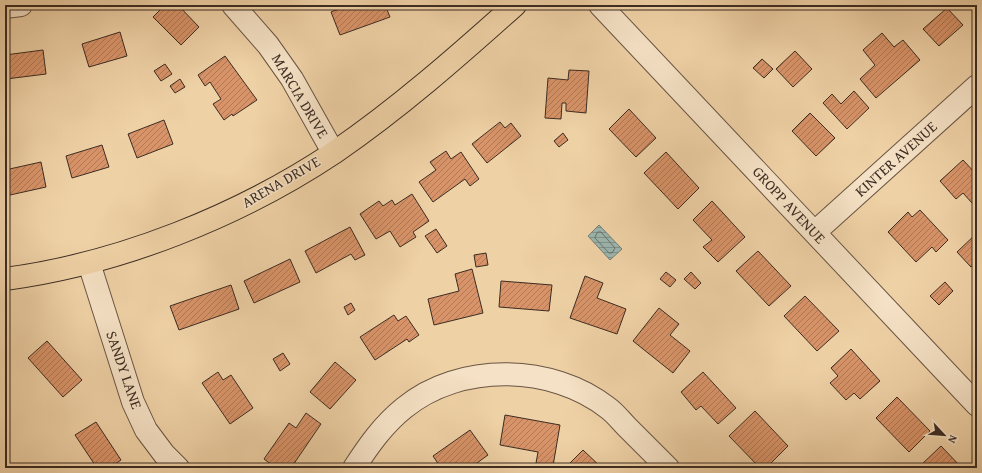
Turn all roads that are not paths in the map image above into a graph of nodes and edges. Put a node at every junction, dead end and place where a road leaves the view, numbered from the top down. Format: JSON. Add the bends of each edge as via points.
{"nodes":[{"id":1,"x":21,"y":5,"type":"edge"},
{"id":2,"x":233,"y":5,"type":"edge"},
{"id":3,"x":515,"y":5,"type":"edge"},
{"id":4,"x":600,"y":5,"type":"edge"},
{"id":5,"x":5,"y":7,"type":"edge"},
{"id":6,"x":977,"y":86,"type":"edge"},
{"id":7,"x":333,"y":152,"type":"junction"},
{"id":8,"x":815,"y":232,"type":"junction"},
{"id":9,"x":90,"y":263,"type":"junction"},
{"id":10,"x":5,"y":279,"type":"edge"},
{"id":11,"x":977,"y":405,"type":"edge"},
{"id":12,"x":178,"y":468,"type":"edge"},
{"id":13,"x":354,"y":468,"type":"edge"},
{"id":14,"x":668,"y":468,"type":"edge"}],
"edges":[{"from":1,"to":5,"type":"street"},
{"from":2,"to":7,"type":"street","name":"MARCIA DRIVE","via":[[268,45],[292,79]]},
{"from":3,"to":7,"type":"main road","name":"ARENA DRIVE","via":[[445,68]]},
{"from":4,"to":8,"type":"street","name":"GROPP AVENUE"},
{"from":6,"to":8,"type":"street","name":"KINTER AVENUE"},
{"from":7,"to":9,"type":"main road","name":"ARENA DRIVE","via":[[275,188],[213,220]]},
{"from":8,"to":11,"type":"street","name":"GROPP AVENUE"},
{"from":9,"to":10,"type":"main road","name":"ARENA DRIVE"},
{"from":9,"to":12,"type":"street","name":"SANDY LANE","via":[[133,402],[146,430]]},
{"from":13,"to":14,"type":"street","via":[[383,427],[406,407],[434,390],[464,379],[494,374],[524,375],[553,380],[581,391],[608,408]]}]}
